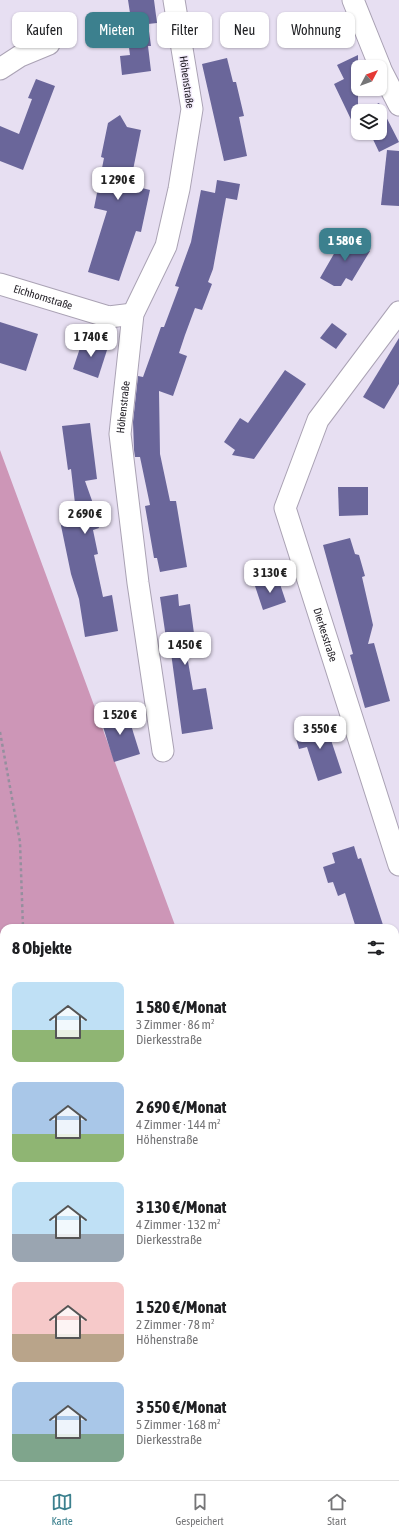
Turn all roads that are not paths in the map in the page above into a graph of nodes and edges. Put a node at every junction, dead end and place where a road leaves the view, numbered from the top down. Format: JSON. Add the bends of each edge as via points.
{"nodes":[{"id":1,"x":174,"y":0,"type":"edge"},
{"id":2,"x":353,"y":0,"type":"edge"},
{"id":3,"x":39,"y":48,"type":"edge"},
{"id":4,"x":377,"y":60,"type":"edge"},
{"id":5,"x":0,"y":69,"type":"edge"},
{"id":6,"x":387,"y":81,"type":"edge"},
{"id":7,"x":399,"y":105,"type":"edge"},
{"id":8,"x":0,"y":284,"type":"edge"},
{"id":9,"x":399,"y":312,"type":"edge"},
{"id":10,"x":133,"y":314,"type":"junction"},
{"id":11,"x":163,"y":751,"type":"dead end"},
{"id":12,"x":399,"y":865,"type":"edge"}],
"edges":[{"from":1,"to":10,"type":"street","name":"Höhenstraße","via":[[192,109],[179,189],[166,246]]},
{"from":2,"to":4,"type":"street"},
{"from":3,"to":5,"type":"street","via":[[20,56]]},
{"from":6,"to":7,"type":"street"},
{"from":8,"to":10,"type":"street","name":"Eichhornstraße","via":[[108,316]]},
{"from":9,"to":12,"type":"street","name":"Dierkesstraße","via":[[318,420],[285,508]]},
{"from":10,"to":11,"type":"street","name":"Höhenstraße","via":[[120,434],[138,583]]}]}
